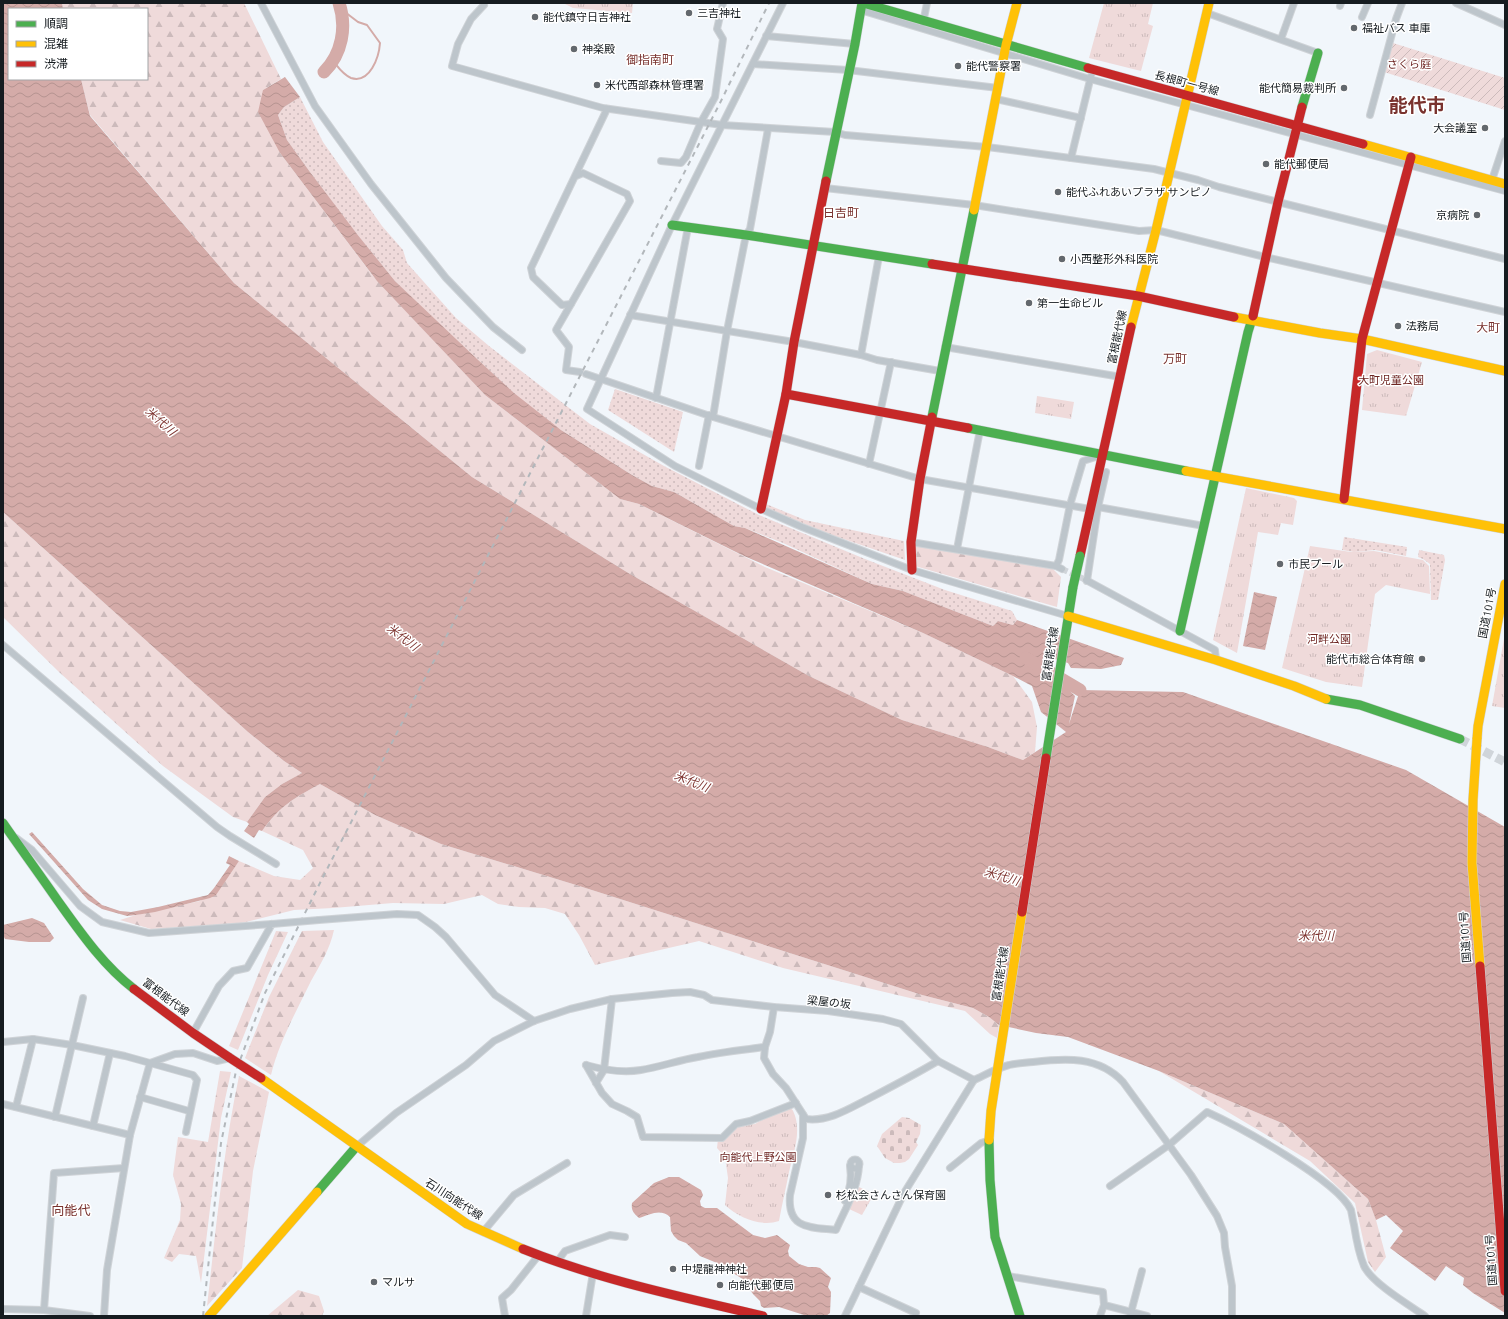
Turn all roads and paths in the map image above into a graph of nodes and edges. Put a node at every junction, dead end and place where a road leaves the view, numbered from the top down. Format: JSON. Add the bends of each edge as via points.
{"nodes":[{"id":1,"x":261,"y":3,"type":"edge"},
{"id":2,"x":723,"y":3,"type":"edge"},
{"id":3,"x":784,"y":3,"type":"edge"},
{"id":4,"x":927,"y":3,"type":"edge"},
{"id":5,"x":1017,"y":3,"type":"edge"},
{"id":6,"x":1208,"y":3,"type":"edge"},
{"id":7,"x":1294,"y":3,"type":"edge"},
{"id":8,"x":1368,"y":3,"type":"edge"},
{"id":9,"x":1402,"y":3,"type":"edge"},
{"id":10,"x":1456,"y":3,"type":"edge"},
{"id":11,"x":484,"y":5,"type":"dead end"},
{"id":12,"x":862,"y":5,"type":"edge"},
{"id":13,"x":1207,"y":13,"type":"junction"},
{"id":14,"x":1362,"y":17,"type":"dead end"},
{"id":15,"x":923,"y":24,"type":"junction"},
{"id":16,"x":1505,"y":25,"type":"edge"},
{"id":17,"x":766,"y":36,"type":"junction"},
{"id":18,"x":1281,"y":39,"type":"junction"},
{"id":19,"x":855,"y":44,"type":"junction"},
{"id":20,"x":1006,"y":49,"type":"junction"},
{"id":21,"x":1318,"y":53,"type":"joint"},
{"id":22,"x":753,"y":64,"type":"junction"},
{"id":23,"x":848,"y":70,"type":"junction"},
{"id":24,"x":1091,"y":74,"type":"junction"},
{"id":25,"x":998,"y":88,"type":"junction"},
{"id":26,"x":996,"y":99,"type":"junction"},
{"id":27,"x":1187,"y":100,"type":"junction"},
{"id":28,"x":607,"y":109,"type":"junction"},
{"id":29,"x":1370,"y":115,"type":"dead end"},
{"id":30,"x":1081,"y":118,"type":"junction"},
{"id":31,"x":701,"y":122,"type":"junction"},
{"id":32,"x":722,"y":124,"type":"junction"},
{"id":33,"x":768,"y":128,"type":"junction"},
{"id":34,"x":1295,"y":130,"type":"junction"},
{"id":35,"x":835,"y":132,"type":"junction"},
{"id":36,"x":1505,"y":140,"type":"edge"},
{"id":37,"x":987,"y":147,"type":"junction"},
{"id":38,"x":1071,"y":158,"type":"junction"},
{"id":39,"x":661,"y":160,"type":"dead end"},
{"id":40,"x":1410,"y":160,"type":"junction"},
{"id":41,"x":1170,"y":173,"type":"junction"},
{"id":42,"x":576,"y":176,"type":"junction"},
{"id":43,"x":1491,"y":183,"type":"junction"},
{"id":44,"x":1505,"y":184,"type":"edge"},
{"id":45,"x":825,"y":188,"type":"junction"},
{"id":46,"x":1505,"y":191,"type":"edge"},
{"id":47,"x":1278,"y":202,"type":"junction"},
{"id":48,"x":974,"y":205,"type":"junction"},
{"id":49,"x":672,"y":225,"type":"junction"},
{"id":50,"x":688,"y":227,"type":"junction"},
{"id":51,"x":1156,"y":230,"type":"junction"},
{"id":52,"x":1390,"y":230,"type":"junction"},
{"id":53,"x":746,"y":235,"type":"junction"},
{"id":54,"x":812,"y":246,"type":"junction"},
{"id":55,"x":879,"y":256,"type":"junction"},
{"id":56,"x":1265,"y":257,"type":"junction"},
{"id":57,"x":1505,"y":259,"type":"edge"},
{"id":58,"x":961,"y":269,"type":"junction"},
{"id":59,"x":1377,"y":282,"type":"junction"},
{"id":60,"x":1138,"y":296,"type":"junction"},
{"id":61,"x":572,"y":304,"type":"junction"},
{"id":62,"x":1505,"y":312,"type":"edge"},
{"id":63,"x":630,"y":315,"type":"junction"},
{"id":64,"x":1252,"y":321,"type":"junction"},
{"id":65,"x":671,"y":322,"type":"junction"},
{"id":66,"x":727,"y":331,"type":"junction"},
{"id":67,"x":1362,"y":339,"type":"junction"},
{"id":68,"x":794,"y":342,"type":"junction"},
{"id":69,"x":945,"y":347,"type":"junction"},
{"id":70,"x":522,"y":350,"type":"dead end"},
{"id":71,"x":861,"y":355,"type":"junction"},
{"id":72,"x":890,"y":362,"type":"junction"},
{"id":73,"x":1505,"y":370,"type":"edge"},
{"id":74,"x":940,"y":371,"type":"junction"},
{"id":75,"x":1121,"y":377,"type":"junction"},
{"id":76,"x":601,"y":379,"type":"junction"},
{"id":77,"x":786,"y":394,"type":"junction"},
{"id":78,"x":656,"y":398,"type":"junction"},
{"id":79,"x":880,"y":411,"type":"junction"},
{"id":80,"x":711,"y":416,"type":"junction"},
{"id":81,"x":931,"y":421,"type":"junction"},
{"id":82,"x":980,"y":430,"type":"junction"},
{"id":83,"x":776,"y":435,"type":"junction"},
{"id":84,"x":1103,"y":455,"type":"junction"},
{"id":85,"x":869,"y":464,"type":"junction"},
{"id":86,"x":699,"y":466,"type":"dead end"},
{"id":87,"x":1106,"y":472,"type":"dead end"},
{"id":88,"x":1215,"y":477,"type":"junction"},
{"id":89,"x":920,"y":479,"type":"junction"},
{"id":90,"x":970,"y":488,"type":"junction"},
{"id":91,"x":1344,"y":499,"type":"junction"},
{"id":92,"x":1070,"y":505,"type":"junction"},
{"id":93,"x":1094,"y":508,"type":"junction"},
{"id":94,"x":761,"y":509,"type":"junction"},
{"id":95,"x":1204,"y":526,"type":"junction"},
{"id":96,"x":1505,"y":529,"type":"edge"},
{"id":97,"x":911,"y":542,"type":"junction"},
{"id":98,"x":957,"y":549,"type":"junction"},
{"id":99,"x":912,"y":570,"type":"junction"},
{"id":100,"x":1505,"y":584,"type":"edge"},
{"id":101,"x":1068,"y":616,"type":"junction"},
{"id":102,"x":1180,"y":631,"type":"junction"},
{"id":103,"x":3,"y":640,"type":"edge"},
{"id":104,"x":3,"y":645,"type":"edge"},
{"id":105,"x":17,"y":655,"type":"junction"},
{"id":106,"x":1216,"y":660,"type":"junction"},
{"id":107,"x":1460,"y":739,"type":"tunnel mouth"},
{"id":108,"x":3,"y":823,"type":"edge"},
{"id":109,"x":12,"y":835,"type":"junction"},
{"id":110,"x":276,"y":864,"type":"dead end"},
{"id":111,"x":272,"y":924,"type":"junction"},
{"id":112,"x":82,"y":998,"type":"dead end"},
{"id":113,"x":612,"y":999,"type":"junction"},
{"id":114,"x":774,"y":1007,"type":"junction"},
{"id":115,"x":534,"y":1021,"type":"junction"},
{"id":116,"x":193,"y":1033,"type":"junction"},
{"id":117,"x":33,"y":1039,"type":"junction"},
{"id":118,"x":3,"y":1042,"type":"edge"},
{"id":119,"x":72,"y":1046,"type":"junction"},
{"id":120,"x":765,"y":1047,"type":"junction"},
{"id":121,"x":110,"y":1053,"type":"junction"},
{"id":122,"x":230,"y":1058,"type":"junction"},
{"id":123,"x":938,"y":1061,"type":"junction"},
{"id":124,"x":150,"y":1063,"type":"junction"},
{"id":125,"x":998,"y":1069,"type":"junction"},
{"id":126,"x":604,"y":1070,"type":"junction"},
{"id":127,"x":974,"y":1080,"type":"junction"},
{"id":128,"x":596,"y":1083,"type":"junction"},
{"id":129,"x":140,"y":1097,"type":"junction"},
{"id":130,"x":796,"y":1103,"type":"junction"},
{"id":131,"x":3,"y":1104,"type":"edge"},
{"id":132,"x":16,"y":1107,"type":"junction"},
{"id":133,"x":190,"y":1111,"type":"junction"},
{"id":134,"x":803,"y":1115,"type":"junction"},
{"id":135,"x":55,"y":1117,"type":"junction"},
{"id":136,"x":93,"y":1126,"type":"junction"},
{"id":137,"x":186,"y":1132,"type":"dead end"},
{"id":138,"x":130,"y":1135,"type":"junction"},
{"id":139,"x":990,"y":1140,"type":"junction"},
{"id":140,"x":1169,"y":1145,"type":"junction"},
{"id":141,"x":356,"y":1147,"type":"junction"},
{"id":142,"x":567,"y":1164,"type":"dead end"},
{"id":143,"x":124,"y":1168,"type":"junction"},
{"id":144,"x":950,"y":1168,"type":"dead end"},
{"id":145,"x":1110,"y":1186,"type":"dead end"},
{"id":146,"x":834,"y":1230,"type":"junction"},
{"id":147,"x":483,"y":1232,"type":"junction"},
{"id":148,"x":625,"y":1237,"type":"dead end"},
{"id":149,"x":538,"y":1256,"type":"junction"},
{"id":150,"x":557,"y":1262,"type":"junction"},
{"id":151,"x":1142,"y":1271,"type":"dead end"},
{"id":152,"x":593,"y":1272,"type":"junction"},
{"id":153,"x":1008,"y":1276,"type":"junction"},
{"id":154,"x":859,"y":1286,"type":"junction"},
{"id":155,"x":1505,"y":1291,"type":"edge"},
{"id":156,"x":1104,"y":1305,"type":"junction"},
{"id":157,"x":3,"y":1309,"type":"edge"},
{"id":158,"x":44,"y":1310,"type":"junction"},
{"id":159,"x":916,"y":1313,"type":"dead end"},
{"id":160,"x":1131,"y":1314,"type":"edge"},
{"id":161,"x":90,"y":1316,"type":"edge"},
{"id":162,"x":104,"y":1316,"type":"edge"},
{"id":163,"x":209,"y":1316,"type":"edge"},
{"id":164,"x":506,"y":1316,"type":"edge"},
{"id":165,"x":586,"y":1316,"type":"edge"},
{"id":166,"x":763,"y":1316,"type":"edge"},
{"id":167,"x":845,"y":1316,"type":"edge"},
{"id":168,"x":1020,"y":1316,"type":"edge"},
{"id":169,"x":1100,"y":1316,"type":"edge"},
{"id":170,"x":1147,"y":1316,"type":"edge"},
{"id":171,"x":1232,"y":1316,"type":"edge"},
{"id":172,"x":1425,"y":1316,"type":"edge"}],
"edges":[{"from":1,"to":70,"type":"street","via":[[315,106],[371,184],[446,278],[493,327]]},
{"from":2,"to":31,"type":"street","via":[[717,29],[723,39],[715,97]]},
{"from":3,"to":17,"type":"street"},
{"from":4,"to":15,"type":"street"},
{"from":5,"to":20,"type":"main road"},
{"from":6,"to":13,"type":"main road","name":"富根能代線"},
{"from":7,"to":18,"type":"street"},
{"from":8,"to":14,"type":"street"},
{"from":9,"to":29,"type":"street"},
{"from":10,"to":16,"type":"street"},
{"from":11,"to":28,"type":"street","via":[[464,31],[452,66]]},
{"from":12,"to":15,"type":"main road","name":"長根町一号線"},
{"from":12,"to":19,"type":"main road"},
{"from":13,"to":18,"type":"street"},
{"from":13,"to":27,"type":"main road","name":"富根能代線"},
{"from":15,"to":20,"type":"main road","name":"長根町一号線"},
{"from":17,"to":19,"type":"street"},
{"from":17,"to":22,"type":"street"},
{"from":18,"to":21,"type":"street"},
{"from":19,"to":23,"type":"main road"},
{"from":20,"to":24,"type":"main road","name":"長根町一号線"},
{"from":20,"to":25,"type":"main road"},
{"from":21,"to":34,"type":"main road"},
{"from":22,"to":23,"type":"street"},
{"from":22,"to":32,"type":"street"},
{"from":23,"to":25,"type":"street"},
{"from":23,"to":35,"type":"main road"},
{"from":24,"to":27,"type":"main road","name":"長根町一号線"},
{"from":24,"to":30,"type":"street"},
{"from":25,"to":26,"type":"main road"},
{"from":26,"to":30,"type":"street"},
{"from":26,"to":37,"type":"main road"},
{"from":27,"to":34,"type":"main road","name":"長根町一号線"},
{"from":27,"to":41,"type":"main road","name":"富根能代線"},
{"from":28,"to":31,"type":"street"},
{"from":28,"to":42,"type":"street"},
{"from":30,"to":38,"type":"street"},
{"from":31,"to":32,"type":"street"},
{"from":31,"to":39,"type":"street","via":[[686,158],[681,163]]},
{"from":32,"to":33,"type":"street"},
{"from":32,"to":49,"type":"street"},
{"from":33,"to":35,"type":"street"},
{"from":33,"to":53,"type":"street","via":[[750,229]]},
{"from":34,"to":40,"type":"main road","name":"長根町一号線"},
{"from":34,"to":47,"type":"main road"},
{"from":35,"to":37,"type":"street","via":[[845,135]]},
{"from":35,"to":45,"type":"main road"},
{"from":36,"to":43,"type":"street"},
{"from":37,"to":38,"type":"street"},
{"from":37,"to":48,"type":"main road"},
{"from":38,"to":41,"type":"street"},
{"from":40,"to":43,"type":"main road","name":"長根町一号線"},
{"from":40,"to":52,"type":"main road"},
{"from":41,"to":47,"type":"street"},
{"from":41,"to":51,"type":"main road","name":"富根能代線"},
{"from":42,"to":61,"type":"street","via":[[531,268],[533,277],[562,305]]},
{"from":42,"to":61,"type":"street","via":[[583,173],[627,194],[630,201]]},
{"from":43,"to":44,"type":"main road","name":"長根町一号線"},
{"from":43,"to":46,"type":"street"},
{"from":45,"to":48,"type":"street"},
{"from":45,"to":54,"type":"main road"},
{"from":47,"to":52,"type":"street"},
{"from":47,"to":56,"type":"main road"},
{"from":48,"to":51,"type":"street","via":[[1139,231]]},
{"from":48,"to":58,"type":"main road"},
{"from":49,"to":50,"type":"main road"},
{"from":49,"to":63,"type":"street"},
{"from":50,"to":53,"type":"main road"},
{"from":50,"to":65,"type":"street"},
{"from":51,"to":56,"type":"street"},
{"from":51,"to":60,"type":"main road","name":"富根能代線"},
{"from":52,"to":57,"type":"street"},
{"from":52,"to":59,"type":"main road"},
{"from":53,"to":54,"type":"main road"},
{"from":53,"to":66,"type":"street"},
{"from":54,"to":55,"type":"main road"},
{"from":54,"to":68,"type":"main road"},
{"from":55,"to":58,"type":"main road"},
{"from":55,"to":71,"type":"street"},
{"from":56,"to":59,"type":"street"},
{"from":56,"to":64,"type":"main road"},
{"from":58,"to":60,"type":"main road"},
{"from":58,"to":69,"type":"main road"},
{"from":59,"to":62,"type":"street"},
{"from":59,"to":67,"type":"main road"},
{"from":60,"to":64,"type":"main road"},
{"from":60,"to":75,"type":"main road","name":"富根能代線"},
{"from":61,"to":76,"type":"street","via":[[556,330],[569,347],[566,370]]},
{"from":63,"to":65,"type":"street"},
{"from":63,"to":76,"type":"street"},
{"from":64,"to":67,"type":"main road"},
{"from":64,"to":88,"type":"main road"},
{"from":65,"to":66,"type":"street"},
{"from":65,"to":78,"type":"street"},
{"from":66,"to":68,"type":"street"},
{"from":66,"to":80,"type":"street"},
{"from":67,"to":73,"type":"main road"},
{"from":67,"to":91,"type":"main road"},
{"from":68,"to":71,"type":"street"},
{"from":68,"to":77,"type":"main road"},
{"from":69,"to":74,"type":"main road"},
{"from":69,"to":75,"type":"street"},
{"from":71,"to":72,"type":"street"},
{"from":72,"to":74,"type":"street"},
{"from":72,"to":79,"type":"street"},
{"from":74,"to":81,"type":"main road"},
{"from":75,"to":84,"type":"main road","name":"富根能代線"},
{"from":76,"to":78,"type":"street"},
{"from":76,"to":94,"type":"street","via":[[587,409],[674,466]]},
{"from":77,"to":79,"type":"main road"},
{"from":77,"to":83,"type":"main road"},
{"from":78,"to":80,"type":"street"},
{"from":79,"to":81,"type":"main road"},
{"from":79,"to":85,"type":"street"},
{"from":80,"to":83,"type":"street"},
{"from":80,"to":86,"type":"street"},
{"from":81,"to":82,"type":"main road"},
{"from":81,"to":89,"type":"main road"},
{"from":82,"to":84,"type":"main road"},
{"from":82,"to":90,"type":"street"},
{"from":83,"to":85,"type":"street"},
{"from":83,"to":94,"type":"main road"},
{"from":84,"to":88,"type":"main road"},
{"from":84,"to":92,"type":"street","via":[[1084,461]]},
{"from":84,"to":93,"type":"main road","name":"富根能代線"},
{"from":85,"to":89,"type":"street"},
{"from":87,"to":93,"type":"street"},
{"from":88,"to":91,"type":"main road"},
{"from":88,"to":95,"type":"main road"},
{"from":89,"to":90,"type":"street"},
{"from":89,"to":97,"type":"main road"},
{"from":90,"to":92,"type":"street"},
{"from":90,"to":98,"type":"street"},
{"from":91,"to":96,"type":"main road"},
{"from":92,"to":93,"type":"street"},
{"from":92,"to":98,"type":"street","via":[[1059,568]]},
{"from":93,"to":95,"type":"street"},
{"from":93,"to":101,"type":"main road","name":"富根能代線","bridge":true,"via":[[1080,556]]},
{"from":93,"to":102,"type":"street","via":[[1086,580]]},
{"from":94,"to":99,"type":"street"},
{"from":95,"to":102,"type":"main road"},
{"from":97,"to":98,"type":"street"},
{"from":97,"to":99,"type":"main road"},
{"from":99,"to":101,"type":"street"},
{"from":100,"to":155,"type":"main road","name":"国道101号","bridge":true,"via":[[1478,726],[1472,863]]},
{"from":101,"to":106,"type":"main road"},
{"from":101,"to":125,"type":"main road","name":"富根能代線"},
{"from":102,"to":106,"type":"street","via":[[1215,650]]},
{"from":103,"to":105,"type":"street"},
{"from":104,"to":105,"type":"street"},
{"from":105,"to":110,"type":"street","via":[[217,827]]},
{"from":106,"to":107,"type":"main road","via":[[1326,699],[1360,705]]},
{"from":108,"to":109,"type":"main road","name":"富根能代線"},
{"from":109,"to":111,"type":"street","via":[[32,850],[80,906],[102,922],[149,933]]},
{"from":109,"to":116,"type":"main road","name":"富根能代線","via":[[101,958],[123,980]]},
{"from":111,"to":115,"type":"street","bridge":true,"via":[[397,914],[418,915],[446,937],[495,995]]},
{"from":111,"to":116,"type":"street","via":[[248,968],[234,972],[219,986]]},
{"from":112,"to":119,"type":"street"},
{"from":113,"to":114,"type":"street","name":"梁屋の坂","via":[[690,992],[712,1000]]},
{"from":113,"to":115,"type":"street","name":"梁屋の坂"},
{"from":113,"to":126,"type":"street"},
{"from":114,"to":120,"type":"street"},
{"from":114,"to":123,"type":"street","name":"梁屋の坂","via":[[849,1014],[902,1024]]},
{"from":115,"to":141,"type":"street","name":"梁屋の坂","via":[[494,1041],[396,1113]]},
{"from":116,"to":122,"type":"main road","name":"富根能代線"},
{"from":117,"to":118,"type":"street"},
{"from":117,"to":119,"type":"street"},
{"from":117,"to":132,"type":"street"},
{"from":119,"to":121,"type":"street"},
{"from":119,"to":135,"type":"street"},
{"from":120,"to":126,"type":"street","via":[[697,1057],[641,1070]]},
{"from":120,"to":130,"type":"street","via":[[764,1058]]},
{"from":121,"to":124,"type":"street"},
{"from":121,"to":136,"type":"street"},
{"from":122,"to":124,"type":"street","via":[[217,1061],[193,1053],[175,1054]]},
{"from":122,"to":141,"type":"main road","name":"富根能代線","bridge":true},
{"from":123,"to":127,"type":"street","name":"梁屋の坂"},
{"from":123,"to":134,"type":"street","via":[[839,1114],[814,1120],[806,1119]]},
{"from":124,"to":129,"type":"street"},
{"from":124,"to":133,"type":"street","via":[[194,1075],[197,1080]]},
{"from":125,"to":127,"type":"street"},
{"from":125,"to":139,"type":"main road","name":"富根能代線","via":[[991,1111]]},
{"from":125,"to":140,"type":"street","via":[[1009,1065],[1059,1059],[1078,1060],[1104,1067],[1115,1073],[1123,1082]]},
{"from":126,"to":128,"type":"street"},
{"from":126,"to":128,"type":"street","via":[[586,1065]]},
{"from":127,"to":154,"type":"street","via":[[904,1193]]},
{"from":128,"to":130,"type":"street","via":[[612,1104],[637,1117],[643,1137],[722,1138],[736,1124]]},
{"from":129,"to":133,"type":"street"},
{"from":129,"to":138,"type":"street"},
{"from":130,"to":134,"type":"street"},
{"from":131,"to":132,"type":"street"},
{"from":132,"to":135,"type":"street"},
{"from":133,"to":137,"type":"street"},
{"from":134,"to":146,"type":"street","via":[[803,1138],[790,1195],[791,1210],[794,1217],[805,1227]]},
{"from":135,"to":136,"type":"street"},
{"from":136,"to":138,"type":"street"},
{"from":138,"to":143,"type":"street"},
{"from":139,"to":144,"type":"street","via":[[982,1143]]},
{"from":139,"to":153,"type":"main road","name":"富根能代線","via":[[990,1180],[995,1237]]},
{"from":140,"to":145,"type":"street"},
{"from":140,"to":171,"type":"street","via":[[1207,1199],[1224,1233],[1232,1286]]},
{"from":140,"to":172,"type":"street","via":[[1207,1112],[1232,1123],[1306,1169],[1337,1192],[1351,1210],[1364,1267],[1373,1278]]},
{"from":141,"to":147,"type":"main road","name":"石川向能代線","via":[[467,1224]]},
{"from":141,"to":163,"type":"main road"},
{"from":142,"to":147,"type":"street","via":[[514,1195]]},
{"from":143,"to":158,"type":"street","via":[[54,1173]]},
{"from":143,"to":162,"type":"street","via":[[108,1270]]},
{"from":146,"to":146,"type":"street","via":[[855,1187],[859,1165],[855,1169],[850,1166],[848,1194]]},
{"from":147,"to":149,"type":"main road","name":"石川向能代線"},
{"from":148,"to":150,"type":"street","via":[[610,1235],[565,1251]]},
{"from":149,"to":150,"type":"main road","name":"石川向能代線"},
{"from":149,"to":164,"type":"street","via":[[502,1298]]},
{"from":150,"to":152,"type":"main road","name":"石川向能代線"},
{"from":151,"to":160,"type":"street"},
{"from":152,"to":165,"type":"street"},
{"from":152,"to":166,"type":"main road","name":"石川向能代線","via":[[667,1294]]},
{"from":153,"to":156,"type":"street","via":[[1103,1292]]},
{"from":153,"to":168,"type":"main road","name":"富根能代線"},
{"from":154,"to":159,"type":"street"},
{"from":154,"to":167,"type":"street"},
{"from":156,"to":160,"type":"street"},
{"from":156,"to":169,"type":"street"},
{"from":157,"to":158,"type":"street"},
{"from":158,"to":161,"type":"street"},
{"from":160,"to":170,"type":"street"}]}
